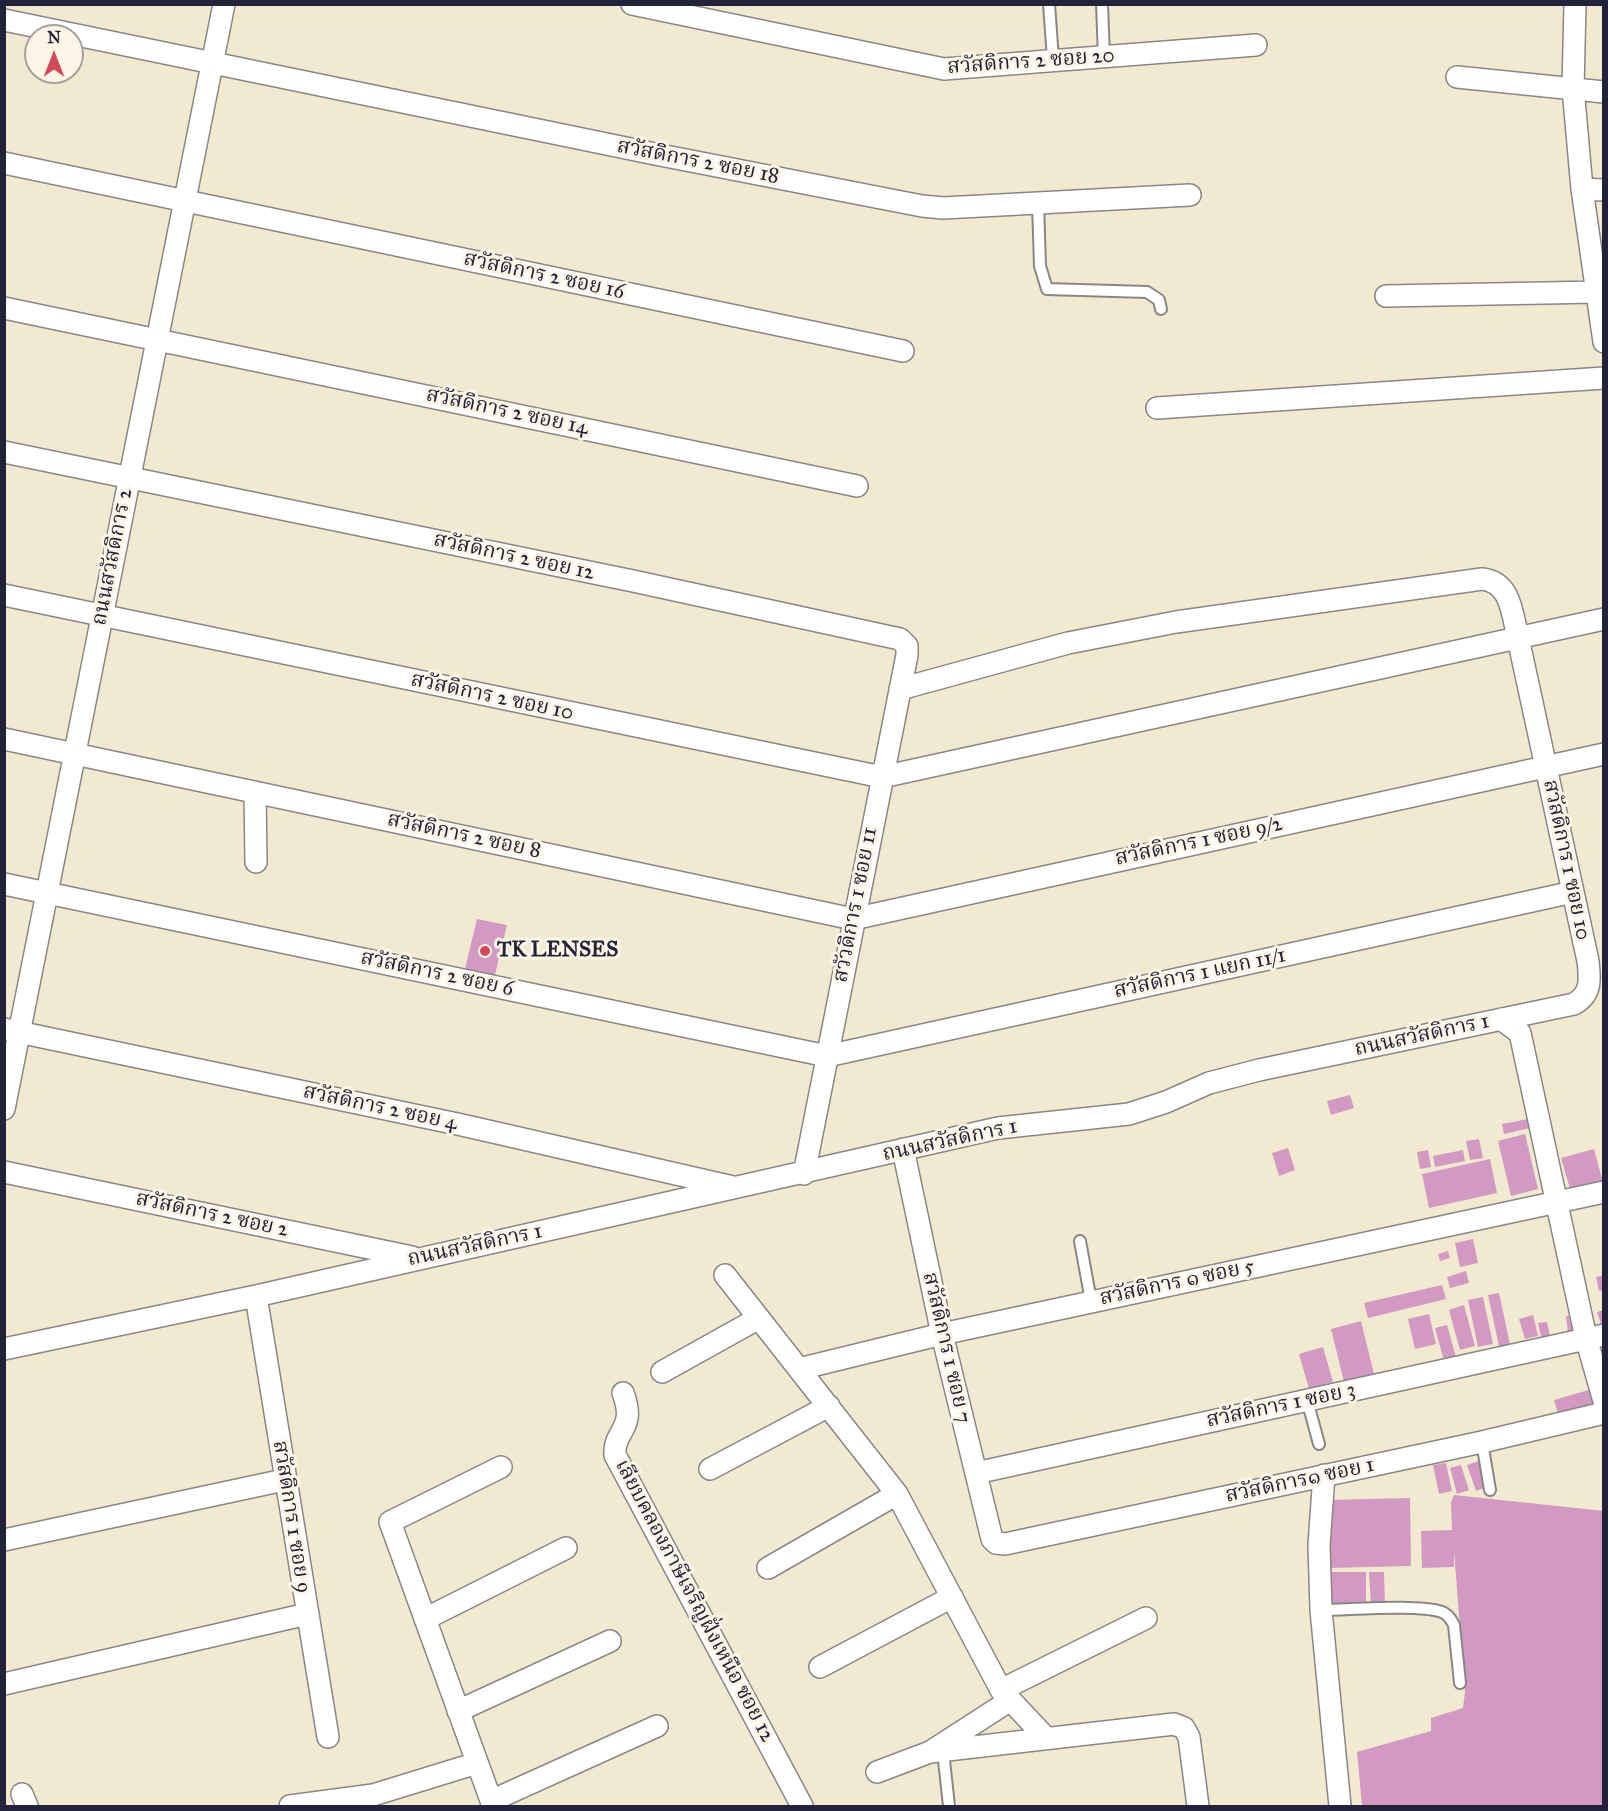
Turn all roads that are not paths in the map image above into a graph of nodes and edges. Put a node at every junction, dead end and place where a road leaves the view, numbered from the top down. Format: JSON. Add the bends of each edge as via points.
{"nodes":[{"id":1,"x":224,"y":4,"type":"edge"},
{"id":2,"x":632,"y":4,"type":"edge"},
{"id":3,"x":1049,"y":4,"type":"edge"},
{"id":4,"x":1102,"y":4,"type":"edge"},
{"id":5,"x":1575,"y":4,"type":"edge"},
{"id":6,"x":4,"y":20,"type":"edge"},
{"id":7,"x":1256,"y":45,"type":"dead end"},
{"id":8,"x":1104,"y":57,"type":"junction"},
{"id":9,"x":1053,"y":59,"type":"junction"},
{"id":10,"x":212,"y":62,"type":"junction"},
{"id":11,"x":1457,"y":77,"type":"dead end"},
{"id":12,"x":1573,"y":88,"type":"junction"},
{"id":13,"x":1604,"y":92,"type":"edge"},
{"id":14,"x":4,"y":164,"type":"edge"},
{"id":15,"x":1582,"y":189,"type":"junction"},
{"id":16,"x":1604,"y":190,"type":"edge"},
{"id":17,"x":1190,"y":195,"type":"dead end"},
{"id":18,"x":185,"y":201,"type":"junction"},
{"id":19,"x":1038,"y":203,"type":"junction"},
{"id":20,"x":1597,"y":292,"type":"junction"},
{"id":21,"x":1386,"y":296,"type":"dead end"},
{"id":22,"x":4,"y":308,"type":"edge"},
{"id":23,"x":1161,"y":309,"type":"dead end"},
{"id":24,"x":157,"y":339,"type":"junction"},
{"id":25,"x":1604,"y":342,"type":"edge"},
{"id":26,"x":903,"y":351,"type":"dead end"},
{"id":27,"x":1604,"y":378,"type":"edge"},
{"id":28,"x":1157,"y":408,"type":"dead end"},
{"id":29,"x":4,"y":452,"type":"edge"},
{"id":30,"x":128,"y":478,"type":"junction"},
{"id":31,"x":857,"y":486,"type":"dead end"},
{"id":32,"x":4,"y":595,"type":"edge"},
{"id":33,"x":101,"y":617,"type":"junction"},
{"id":34,"x":1604,"y":619,"type":"edge"},
{"id":35,"x":1518,"y":638,"type":"junction"},
{"id":36,"x":900,"y":639,"type":"joint"},
{"id":37,"x":900,"y":689,"type":"junction"},
{"id":38,"x":4,"y":740,"type":"edge"},
{"id":39,"x":75,"y":754,"type":"junction"},
{"id":40,"x":1604,"y":754,"type":"edge"},
{"id":41,"x":1545,"y":766,"type":"junction"},
{"id":42,"x":882,"y":777,"type":"junction"},
{"id":43,"x":255,"y":792,"type":"junction"},
{"id":44,"x":256,"y":862,"type":"dead end"},
{"id":45,"x":4,"y":884,"type":"edge"},
{"id":46,"x":1572,"y":892,"type":"junction"},
{"id":47,"x":48,"y":893,"type":"junction"},
{"id":48,"x":853,"y":919,"type":"junction"},
{"id":49,"x":1501,"y":1019,"type":"junction"},
{"id":50,"x":12,"y":1031,"type":"edge"},
{"id":51,"x":827,"y":1056,"type":"junction"},
{"id":52,"x":4,"y":1109,"type":"edge"},
{"id":53,"x":903,"y":1149,"type":"junction"},
{"id":54,"x":4,"y":1172,"type":"edge"},
{"id":55,"x":804,"y":1174,"type":"junction"},
{"id":56,"x":739,"y":1188,"type":"junction"},
{"id":57,"x":1604,"y":1192,"type":"edge"},
{"id":58,"x":1556,"y":1201,"type":"junction"},
{"id":59,"x":1080,"y":1241,"type":"dead end"},
{"id":60,"x":419,"y":1259,"type":"junction"},
{"id":61,"x":725,"y":1275,"type":"dead end"},
{"id":62,"x":256,"y":1296,"type":"junction"},
{"id":63,"x":1091,"y":1301,"type":"junction"},
{"id":64,"x":759,"y":1318,"type":"junction"},
{"id":65,"x":942,"y":1334,"type":"junction"},
{"id":66,"x":1595,"y":1336,"type":"edge"},
{"id":67,"x":4,"y":1349,"type":"edge"},
{"id":68,"x":800,"y":1369,"type":"junction"},
{"id":69,"x":662,"y":1372,"type":"dead end"},
{"id":70,"x":623,"y":1393,"type":"dead end"},
{"id":71,"x":1307,"y":1400,"type":"junction"},
{"id":72,"x":1604,"y":1401,"type":"edge"},
{"id":73,"x":829,"y":1406,"type":"junction"},
{"id":74,"x":1604,"y":1413,"type":"edge"},
{"id":75,"x":1482,"y":1443,"type":"junction"},
{"id":76,"x":1319,"y":1444,"type":"dead end"},
{"id":77,"x":501,"y":1467,"type":"dead end"},
{"id":78,"x":710,"y":1469,"type":"dead end"},
{"id":79,"x":976,"y":1473,"type":"junction"},
{"id":80,"x":1324,"y":1475,"type":"junction"},
{"id":81,"x":284,"y":1480,"type":"junction"},
{"id":82,"x":1490,"y":1490,"type":"dead end"},
{"id":83,"x":897,"y":1494,"type":"junction"},
{"id":84,"x":4,"y":1540,"type":"edge"},
{"id":85,"x":996,"y":1543,"type":"joint"},
{"id":86,"x":566,"y":1548,"type":"dead end"},
{"id":87,"x":768,"y":1568,"type":"dead end"},
{"id":88,"x":952,"y":1597,"type":"junction"},
{"id":89,"x":1321,"y":1610,"type":"junction"},
{"id":90,"x":307,"y":1614,"type":"junction"},
{"id":91,"x":1146,"y":1618,"type":"dead end"},
{"id":92,"x":425,"y":1619,"type":"junction"},
{"id":93,"x":610,"y":1641,"type":"dead end"},
{"id":94,"x":820,"y":1667,"type":"dead end"},
{"id":95,"x":1460,"y":1683,"type":"dead end"},
{"id":96,"x":4,"y":1684,"type":"edge"},
{"id":97,"x":1005,"y":1696,"type":"junction"},
{"id":98,"x":458,"y":1711,"type":"junction"},
{"id":99,"x":657,"y":1726,"type":"dead end"},
{"id":100,"x":328,"y":1737,"type":"dead end"},
{"id":101,"x":1046,"y":1738,"type":"junction"},
{"id":102,"x":936,"y":1752,"type":"junction"},
{"id":103,"x":477,"y":1763,"type":"junction"},
{"id":104,"x":877,"y":1772,"type":"dead end"},
{"id":105,"x":492,"y":1804,"type":"edge"},
{"id":106,"x":290,"y":1806,"type":"edge"},
{"id":107,"x":802,"y":1806,"type":"edge"},
{"id":108,"x":949,"y":1806,"type":"edge"},
{"id":109,"x":1198,"y":1806,"type":"edge"},
{"id":110,"x":1340,"y":1806,"type":"edge"}],
"edges":[{"from":1,"to":10,"type":"street","name":"ถนนสวัสดิการ 2"},
{"from":2,"to":9,"type":"street","name":"สวัสดิการ 2 ซอย 20","via":[[944,69]]},
{"from":3,"to":9,"type":"lane"},
{"from":4,"to":8,"type":"lane"},
{"from":5,"to":12,"type":"street"},
{"from":6,"to":10,"type":"street","name":"สวัสดิการ 2 ซอย 18"},
{"from":7,"to":8,"type":"street","name":"สวัสดิการ 2 ซอย 20"},
{"from":8,"to":9,"type":"street","name":"สวัสดิการ 2 ซอย 20"},
{"from":10,"to":18,"type":"street","name":"ถนนสวัสดิการ 2"},
{"from":10,"to":19,"type":"street","name":"สวัสดิการ 2 ซอย 18","via":[[922,206]]},
{"from":11,"to":12,"type":"street"},
{"from":12,"to":13,"type":"street"},
{"from":12,"to":15,"type":"street"},
{"from":14,"to":18,"type":"street","name":"สวัสดิการ 2 ซอย 16"},
{"from":15,"to":16,"type":"street"},
{"from":15,"to":20,"type":"street"},
{"from":17,"to":19,"type":"street","name":"สวัสดิการ 2 ซอย 18"},
{"from":18,"to":24,"type":"street","name":"ถนนสวัสดิการ 2"},
{"from":18,"to":26,"type":"street","name":"สวัสดิการ 2 ซอย 16"},
{"from":19,"to":23,"type":"lane","via":[[1041,266],[1047,289],[1147,292],[1160,300]]},
{"from":20,"to":21,"type":"street"},
{"from":20,"to":25,"type":"street"},
{"from":22,"to":24,"type":"street","name":"สวัสดิการ 2 ซอย 14"},
{"from":24,"to":30,"type":"street","name":"ถนนสวัสดิการ 2"},
{"from":24,"to":31,"type":"street","name":"สวัสดิการ 2 ซอย 14"},
{"from":27,"to":28,"type":"street"},
{"from":29,"to":30,"type":"street","name":"สวัสดิการ 2 ซอย 12"},
{"from":30,"to":33,"type":"street","name":"ถนนสวัสดิการ 2"},
{"from":30,"to":36,"type":"street","name":"สวัสดิการ 2 ซอย 12"},
{"from":32,"to":33,"type":"street","name":"สวัสดิการ 2 ซอย 10"},
{"from":33,"to":39,"type":"street","name":"ถนนสวัสดิการ 2"},
{"from":33,"to":42,"type":"street","name":"สวัสดิการ 2 ซอย 10"},
{"from":34,"to":35,"type":"street"},
{"from":35,"to":37,"type":"street","name":"สวัสดิการ 1 ซอย 10","via":[[1508,597],[1493,580],[1482,579],[1154,626],[1068,643]]},
{"from":35,"to":41,"type":"street","name":"สวัสดิการ 1 ซอย 10"},
{"from":35,"to":42,"type":"street"},
{"from":36,"to":37,"type":"street","name":"สวัวดิการ 1 ซอย 11","via":[[906,646],[906,655]]},
{"from":37,"to":42,"type":"street","name":"สวัวดิการ 1 ซอย 11"},
{"from":38,"to":39,"type":"street","name":"สวัสดิการ 2 ซอย 8"},
{"from":39,"to":43,"type":"street","name":"สวัสดิการ 2 ซอย 8"},
{"from":39,"to":47,"type":"street","name":"ถนนสวัสดิการ 2"},
{"from":40,"to":41,"type":"street","name":"สวัสดิการ 1 ซอย 9/2"},
{"from":41,"to":46,"type":"street","name":"สวัสดิการ 1 ซอย 10"},
{"from":41,"to":48,"type":"street","name":"สวัสดิการ 1 ซอย 9/2"},
{"from":42,"to":48,"type":"street","name":"สวัวดิการ 1 ซอย 11"},
{"from":43,"to":44,"type":"street"},
{"from":43,"to":48,"type":"street","name":"สวัสดิการ 2 ซอย 8"},
{"from":45,"to":47,"type":"street","name":"สวัสดิการ 2 ซอย 6"},
{"from":46,"to":49,"type":"street","name":"สวัสดิการ 1 ซอย 10","via":[[1588,961],[1588,991],[1574,1004]]},
{"from":46,"to":51,"type":"street","name":"สวัสดิการ 1 แยก 11/1"},
{"from":47,"to":50,"type":"street","name":"ถนนสวัสดิการ 2"},
{"from":47,"to":51,"type":"street","name":"สวัสดิการ 2 ซอย 6"},
{"from":48,"to":51,"type":"street","name":"สวัวดิการ 1 ซอย 11"},
{"from":49,"to":53,"type":"street","name":"ถนนสวัสดิการ 1","via":[[1259,1070],[1209,1083],[1129,1114],[998,1128]]},
{"from":49,"to":58,"type":"street","name":"ถนนสวัสดิการ 1","via":[[1520,1033]]},
{"from":50,"to":52,"type":"street","name":"ถนนสวัสดิการ 2"},
{"from":50,"to":56,"type":"street","name":"สวัสดิการ 2 ซอย 4","via":[[462,1125]]},
{"from":51,"to":55,"type":"street","name":"สวัวดิการ 1 ซอย 11"},
{"from":53,"to":55,"type":"street","name":"ถนนสวัสดิการ 1"},
{"from":53,"to":65,"type":"street","name":"สวัสดิการ 1 ซอย 7"},
{"from":54,"to":60,"type":"street","name":"สวัสดิการ 2 ซอย 2"},
{"from":55,"to":56,"type":"street","name":"ถนนสวัสดิการ 1"},
{"from":56,"to":60,"type":"street","name":"ถนนสวัสดิการ 1"},
{"from":57,"to":58,"type":"street","name":"สวัสดิการ ๑ ซอย 5"},
{"from":58,"to":63,"type":"street","name":"สวัสดิการ ๑ ซอย 5"},
{"from":58,"to":66,"type":"street","name":"ถนนสวัสดิการ 1"},
{"from":59,"to":63,"type":"lane"},
{"from":60,"to":62,"type":"street","name":"ถนนสวัสดิการ 1"},
{"from":61,"to":64,"type":"street"},
{"from":62,"to":67,"type":"street","name":"ถนนสวัสดิการ 1"},
{"from":62,"to":81,"type":"street","name":"สวัสดิการ 1 ซอย 9"},
{"from":63,"to":65,"type":"street","name":"สวัสดิการ ๑ ซอย 5"},
{"from":64,"to":68,"type":"street"},
{"from":64,"to":69,"type":"street"},
{"from":65,"to":68,"type":"street","name":"สวัสดิการ ๑ ซอย 5"},
{"from":65,"to":79,"type":"street","name":"สวัสดิการ 1 ซอย 7"},
{"from":66,"to":71,"type":"street","name":"สวัสดิการ 1 ซอย 3"},
{"from":66,"to":72,"type":"street","name":"ถนนสวัสดิการ 1"},
{"from":68,"to":73,"type":"street"},
{"from":70,"to":107,"type":"street","name":"เลียบคลองภาษีเจริญฝั่งเหนือ ซอย 12","via":[[628,1412],[615,1455]]},
{"from":71,"to":76,"type":"lane"},
{"from":71,"to":79,"type":"street","name":"สวัสดิการ 1 ซอย 3"},
{"from":73,"to":78,"type":"street"},
{"from":73,"to":83,"type":"street"},
{"from":74,"to":75,"type":"street","name":"สวัสดิการ๑ ซอย 1"},
{"from":75,"to":80,"type":"street","name":"สวัสดิการ๑ ซอย 1"},
{"from":75,"to":82,"type":"lane"},
{"from":77,"to":92,"type":"street","via":[[390,1522]]},
{"from":79,"to":85,"type":"street","name":"สวัสดิการ 1 ซอย 7"},
{"from":80,"to":85,"type":"street","name":"สวัสดิการ๑ ซอย 1"},
{"from":80,"to":89,"type":"street","via":[[1319,1545]]},
{"from":81,"to":84,"type":"street"},
{"from":81,"to":90,"type":"street","name":"สวัสดิการ 1 ซอย 9"},
{"from":83,"to":87,"type":"street"},
{"from":83,"to":88,"type":"street"},
{"from":86,"to":92,"type":"street"},
{"from":88,"to":94,"type":"street"},
{"from":88,"to":97,"type":"street"},
{"from":89,"to":95,"type":"lane","via":[[1443,1612],[1454,1625]]},
{"from":89,"to":110,"type":"street"},
{"from":90,"to":96,"type":"street"},
{"from":90,"to":100,"type":"street","name":"สวัสดิการ 1 ซอย 9"},
{"from":91,"to":97,"type":"street"},
{"from":92,"to":98,"type":"street"},
{"from":93,"to":98,"type":"street"},
{"from":97,"to":101,"type":"street"},
{"from":97,"to":102,"type":"street"},
{"from":98,"to":103,"type":"street"},
{"from":99,"to":105,"type":"street"},
{"from":101,"to":102,"type":"street"},
{"from":101,"to":109,"type":"street","via":[[1174,1724],[1184,1728],[1189,1737]]},
{"from":102,"to":104,"type":"street"},
{"from":102,"to":108,"type":"lane"},
{"from":103,"to":105,"type":"street"},
{"from":103,"to":106,"type":"street","via":[[373,1795]]}]}
